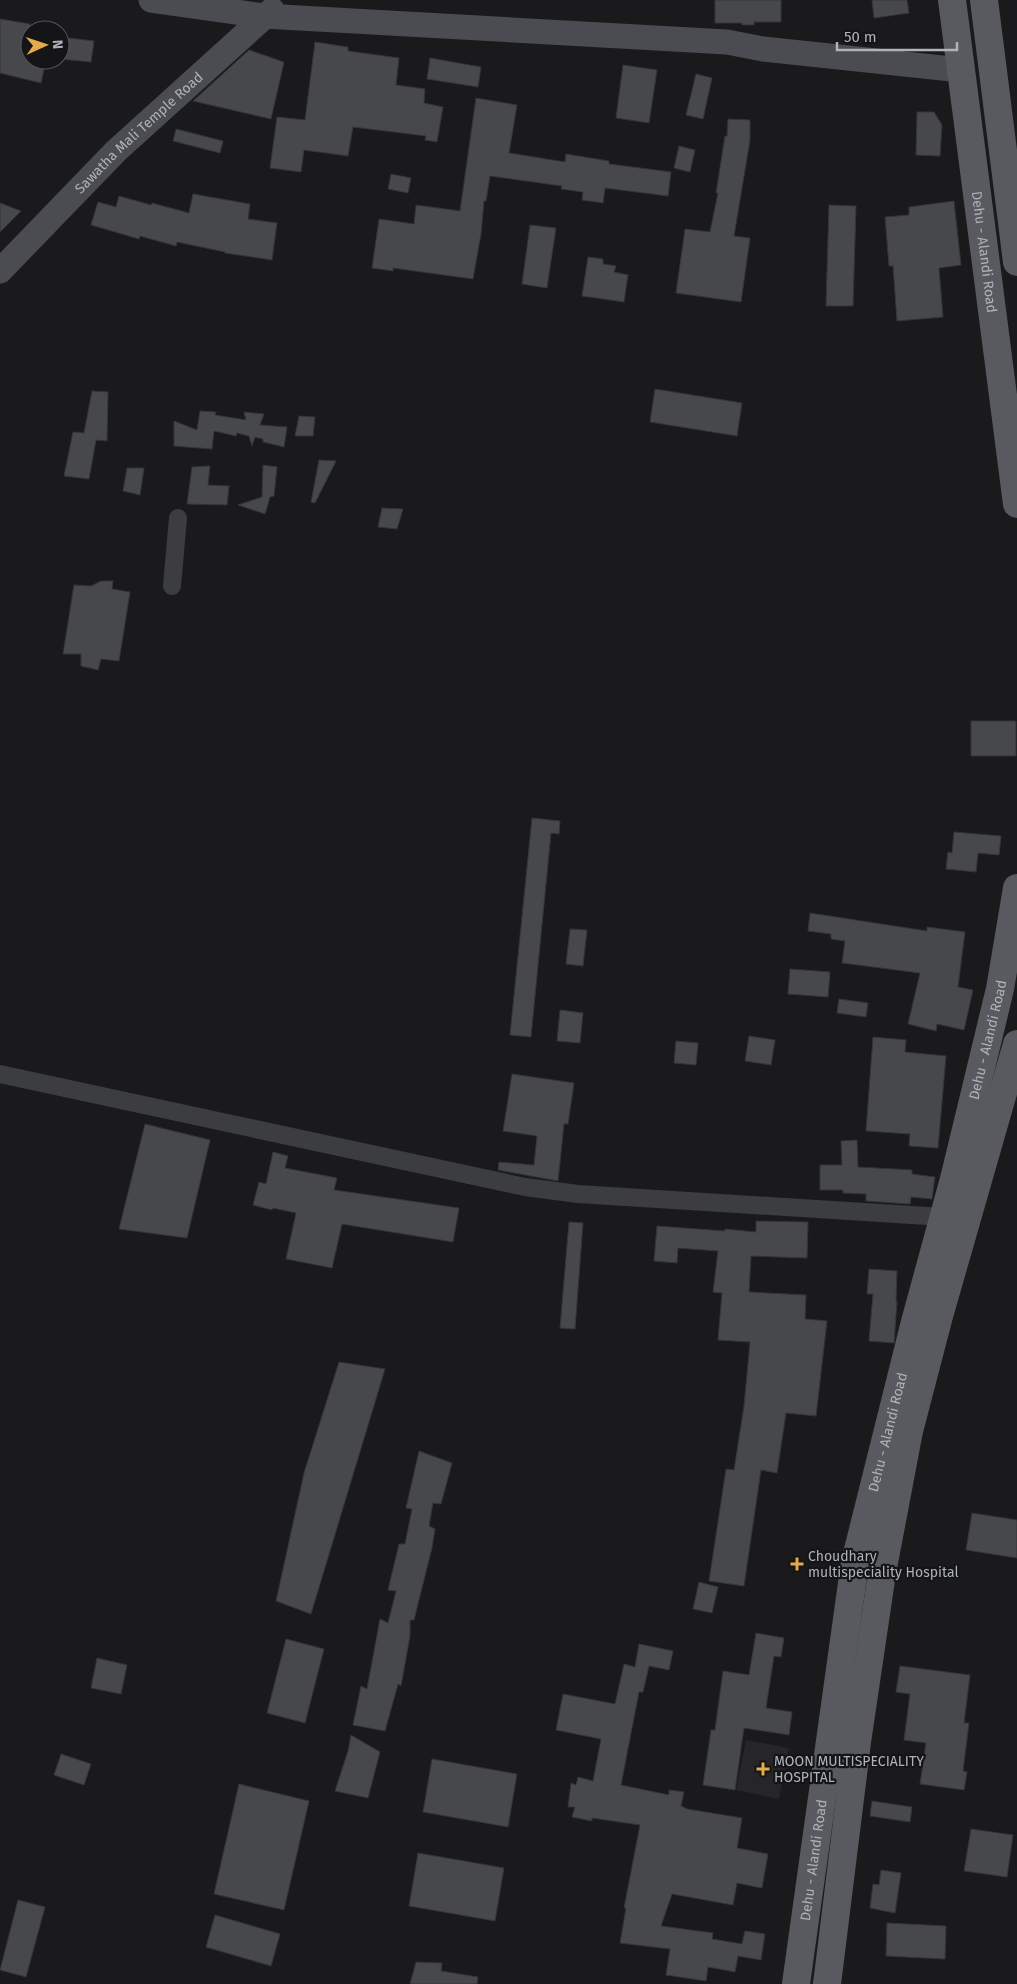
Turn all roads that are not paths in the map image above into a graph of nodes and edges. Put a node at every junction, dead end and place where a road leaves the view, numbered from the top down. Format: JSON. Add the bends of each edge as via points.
{"nodes":[{"id":1,"x":151,"y":0,"type":"edge"},
{"id":2,"x":284,"y":0,"type":"edge"},
{"id":3,"x":952,"y":0,"type":"edge"},
{"id":4,"x":984,"y":0,"type":"edge"},
{"id":5,"x":264,"y":16,"type":"junction"},
{"id":6,"x":961,"y":70,"type":"junction"},
{"id":7,"x":1017,"y":262,"type":"edge"},
{"id":8,"x":0,"y":271,"type":"edge"},
{"id":9,"x":1017,"y":504,"type":"edge"},
{"id":10,"x":178,"y":518,"type":"dead end"},
{"id":11,"x":172,"y":586,"type":"dead end"},
{"id":12,"x":1017,"y":888,"type":"edge"},
{"id":13,"x":1017,"y":1044,"type":"edge"},
{"id":14,"x":0,"y":1074,"type":"edge"},
{"id":15,"x":943,"y":1217,"type":"junction"},
{"id":16,"x":796,"y":1984,"type":"edge"},
{"id":17,"x":827,"y":1984,"type":"edge"}],
"edges":[{"from":1,"to":5,"type":"street"},
{"from":2,"to":5,"type":"street","name":"Sawatha Mali Temple Road"},
{"from":3,"to":6,"type":"main road","name":"Dehu - Alandi Road"},
{"from":4,"to":7,"type":"main road"},
{"from":5,"to":6,"type":"street","via":[[727,42],[763,49]]},
{"from":5,"to":8,"type":"street","name":"Sawatha Mali Temple Road","via":[[116,151]]},
{"from":6,"to":9,"type":"main road","name":"Dehu - Alandi Road"},
{"from":10,"to":11,"type":"street"},
{"from":12,"to":15,"type":"main road","name":"Dehu - Alandi Road","via":[[1000,989]]},
{"from":13,"to":17,"type":"main road","name":"Dehu - Alandi Road","via":[[941,1307],[909,1431],[882,1573]]},
{"from":14,"to":15,"type":"street","via":[[525,1187],[578,1194]]},
{"from":15,"to":16,"type":"main road","name":"Dehu - Alandi Road","via":[[855,1562]]}]}
